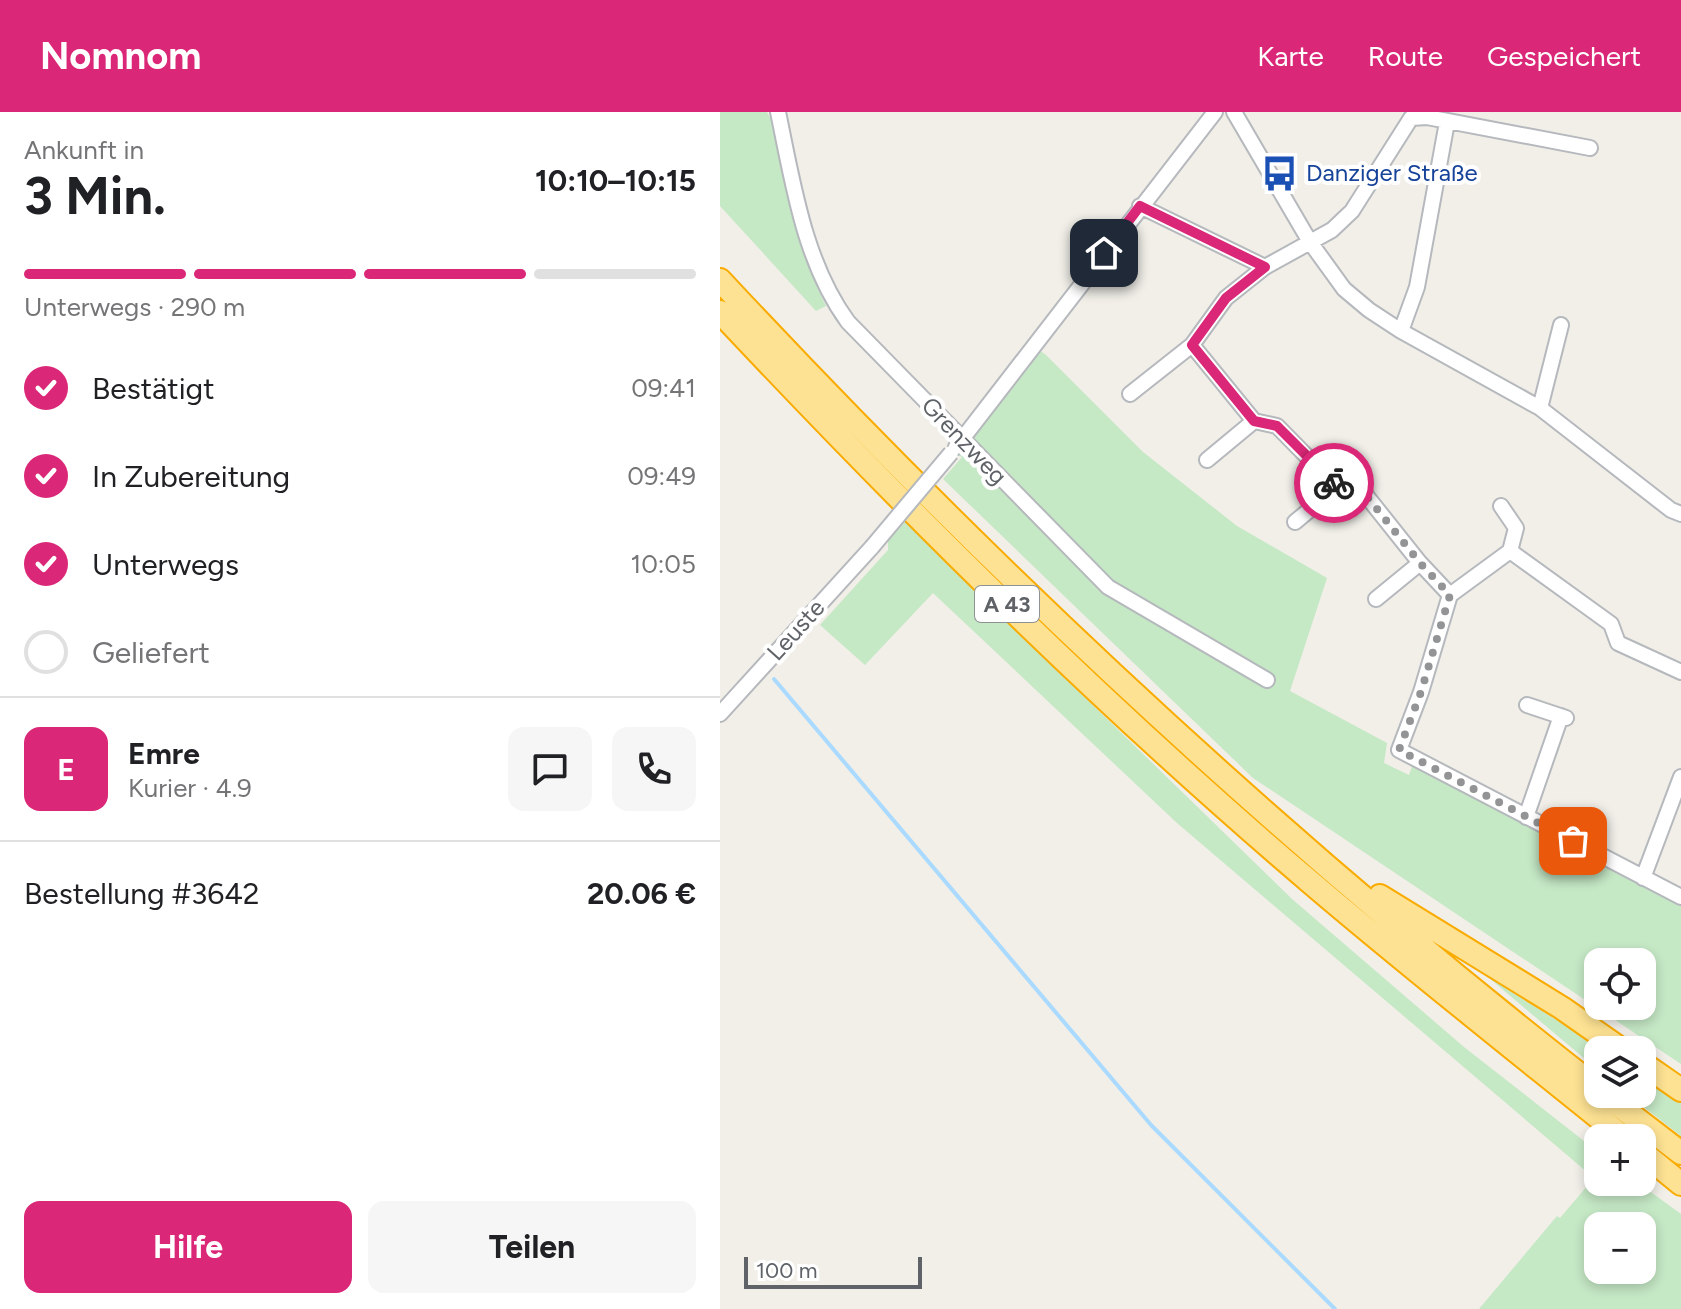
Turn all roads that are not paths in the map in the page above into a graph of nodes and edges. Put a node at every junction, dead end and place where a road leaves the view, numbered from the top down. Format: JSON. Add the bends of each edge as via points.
{"nodes":[{"id":1,"x":778,"y":112,"type":"edge"},
{"id":2,"x":1215,"y":112,"type":"edge"},
{"id":3,"x":1234,"y":112,"type":"edge"},
{"id":4,"x":1447,"y":122,"type":"junction"},
{"id":5,"x":1590,"y":148,"type":"dead end"},
{"id":6,"x":1140,"y":206,"type":"junction"},
{"id":7,"x":1310,"y":242,"type":"junction"},
{"id":8,"x":1265,"y":267,"type":"junction"},
{"id":9,"x":720,"y":280,"type":"edge"},
{"id":10,"x":720,"y":312,"type":"edge"},
{"id":11,"x":1561,"y":325,"type":"dead end"},
{"id":12,"x":1401,"y":331,"type":"junction"},
{"id":13,"x":1192,"y":345,"type":"junction"},
{"id":14,"x":1130,"y":394,"type":"dead end"},
{"id":15,"x":1540,"y":408,"type":"junction"},
{"id":16,"x":1254,"y":421,"type":"junction"},
{"id":17,"x":962,"y":440,"type":"junction"},
{"id":18,"x":1207,"y":460,"type":"dead end"},
{"id":19,"x":1337,"y":487,"type":"junction"},
{"id":20,"x":1501,"y":506,"type":"dead end"},
{"id":21,"x":1681,"y":514,"type":"edge"},
{"id":22,"x":1295,"y":522,"type":"dead end"},
{"id":23,"x":1510,"y":551,"type":"junction"},
{"id":24,"x":1420,"y":563,"type":"junction"},
{"id":25,"x":1450,"y":595,"type":"junction"},
{"id":26,"x":1376,"y":599,"type":"dead end"},
{"id":27,"x":1681,"y":672,"type":"edge"},
{"id":28,"x":1267,"y":680,"type":"dead end"},
{"id":29,"x":1527,"y":705,"type":"dead end"},
{"id":30,"x":720,"y":714,"type":"edge"},
{"id":31,"x":1681,"y":777,"type":"edge"},
{"id":32,"x":1526,"y":817,"type":"junction"},
{"id":33,"x":1281,"y":826,"type":"junction"},
{"id":34,"x":1643,"y":878,"type":"junction"},
{"id":35,"x":1681,"y":897,"type":"edge"},
{"id":36,"x":1602,"y":1036,"type":"edge"},
{"id":37,"x":1656,"y":1073,"type":"edge"},
{"id":38,"x":1584,"y":1078,"type":"edge"},
{"id":39,"x":1681,"y":1090,"type":"edge"},
{"id":40,"x":1622,"y":1108,"type":"edge"},
{"id":41,"x":1606,"y":1124,"type":"edge"},
{"id":42,"x":1681,"y":1153,"type":"edge"},
{"id":43,"x":1656,"y":1163,"type":"edge"},
{"id":44,"x":1681,"y":1184,"type":"edge"}],
"edges":[{"from":1,"to":17,"type":"street","name":"Grenzweg","via":[[800,209],[818,270],[834,302]]},
{"from":2,"to":6,"type":"street","name":"Leuste"},
{"from":3,"to":7,"type":"street"},
{"from":4,"to":5,"type":"street"},
{"from":4,"to":7,"type":"street","via":[[1411,118],[1352,211]]},
{"from":4,"to":12,"type":"street","via":[[1417,287]]},
{"from":6,"to":8,"type":"street"},
{"from":6,"to":17,"type":"street","name":"Leuste"},
{"from":7,"to":8,"type":"street"},
{"from":7,"to":12,"type":"street","via":[[1344,289]]},
{"from":8,"to":13,"type":"street","via":[[1226,298]]},
{"from":9,"to":33,"type":"highway","number":"A 43","via":[[1041,608]]},
{"from":10,"to":41,"type":"highway","number":"A 43","via":[[906,505],[1146,735],[1309,880]]},
{"from":11,"to":15,"type":"street"},
{"from":12,"to":15,"type":"street"},
{"from":13,"to":14,"type":"street"},
{"from":13,"to":16,"type":"street"},
{"from":15,"to":21,"type":"street"},
{"from":16,"to":18,"type":"street"},
{"from":16,"to":19,"type":"street","via":[[1277,426]]},
{"from":17,"to":28,"type":"street","name":"Grenzweg","via":[[1108,587]]},
{"from":17,"to":30,"type":"street","name":"Leuste","bridge":true},
{"from":19,"to":22,"type":"street"},
{"from":19,"to":24,"type":"street","via":[[1357,484]]},
{"from":20,"to":23,"type":"street","via":[[1516,528]]},
{"from":23,"to":25,"type":"street"},
{"from":23,"to":27,"type":"street","via":[[1611,624],[1618,643]]},
{"from":24,"to":25,"type":"street"},
{"from":24,"to":26,"type":"street"},
{"from":25,"to":32,"type":"street","via":[[1399,750]]},
{"from":29,"to":32,"type":"street","via":[[1563,717]]},
{"from":31,"to":34,"type":"street"},
{"from":32,"to":34,"type":"street"},
{"from":33,"to":36,"type":"highway","via":[[1390,903]]},
{"from":33,"to":38,"type":"highway","number":"A 43"},
{"from":34,"to":35,"type":"street"},
{"from":37,"to":39,"type":"highway"},
{"from":40,"to":42,"type":"highway"},
{"from":43,"to":44,"type":"highway"}]}
